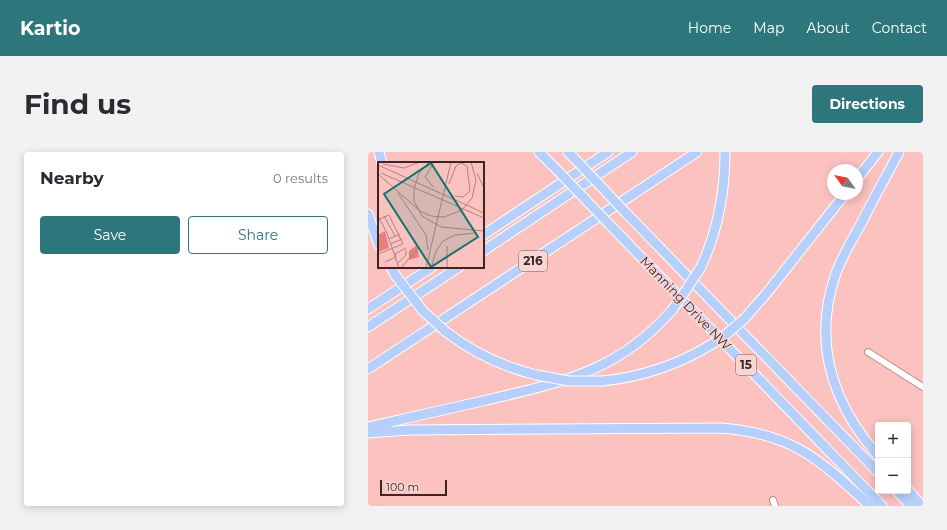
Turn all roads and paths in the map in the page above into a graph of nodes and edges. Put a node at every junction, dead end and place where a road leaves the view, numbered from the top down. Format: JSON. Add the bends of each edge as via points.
{"nodes":[{"id":1,"x":379,"y":152,"type":"edge"},
{"id":2,"x":539,"y":152,"type":"edge"},
{"id":3,"x":568,"y":152,"type":"edge"},
{"id":4,"x":608,"y":152,"type":"edge"},
{"id":5,"x":632,"y":152,"type":"edge"},
{"id":6,"x":697,"y":152,"type":"edge"},
{"id":7,"x":725,"y":152,"type":"edge"},
{"id":8,"x":878,"y":152,"type":"edge"},
{"id":9,"x":899,"y":152,"type":"edge"},
{"id":10,"x":382,"y":162,"type":"edge"},
{"id":11,"x":863,"y":171,"type":"edge"},
{"id":12,"x":840,"y":200,"type":"edge"},
{"id":13,"x":368,"y":214,"type":"edge"},
{"id":14,"x":509,"y":218,"type":"junction"},
{"id":15,"x":484,"y":230,"type":"edge"},
{"id":16,"x":484,"y":234,"type":"edge"},
{"id":17,"x":378,"y":242,"type":"edge"},
{"id":18,"x":484,"y":250,"type":"edge"},
{"id":19,"x":392,"y":268,"type":"edge"},
{"id":20,"x":430,"y":268,"type":"edge"},
{"id":21,"x":457,"y":268,"type":"edge"},
{"id":22,"x":368,"y":309,"type":"edge"},
{"id":23,"x":368,"y":327,"type":"edge"},
{"id":24,"x":868,"y":352,"type":"dead end"},
{"id":25,"x":368,"y":370,"type":"edge"},
{"id":26,"x":923,"y":387,"type":"edge"},
{"id":27,"x":368,"y":427,"type":"edge"},
{"id":28,"x":368,"y":433,"type":"edge"},
{"id":29,"x":875,"y":452,"type":"edge"},
{"id":30,"x":875,"y":469,"type":"edge"},
{"id":31,"x":911,"y":493,"type":"edge"},
{"id":32,"x":900,"y":494,"type":"edge"},
{"id":33,"x":870,"y":506,"type":"edge"},
{"id":34,"x":882,"y":506,"type":"edge"},
{"id":35,"x":911,"y":506,"type":"edge"},
{"id":36,"x":922,"y":506,"type":"edge"}],
"edges":[{"from":1,"to":10,"type":"highway"},
{"from":2,"to":34,"type":"highway","name":"Manning Drive NW","number":"15","bridge":true},
{"from":3,"to":30,"type":"highway","name":"Manning Drive NW","number":"15","bridge":true},
{"from":4,"to":14,"type":"highway"},
{"from":5,"to":18,"type":"highway"},
{"from":6,"to":25,"type":"highway","number":"216"},
{"from":7,"to":27,"type":"highway","bridge":true,"via":[[722,204],[714,236],[701,267],[672,310],[634,346],[611,361],[583,374],[521,392]]},
{"from":8,"to":11,"type":"highway"},
{"from":9,"to":29,"type":"highway","via":[[840,263],[832,288],[826,325],[827,354],[837,392],[854,425]]},
{"from":12,"to":19,"type":"highway","bridge":true,"via":[[766,294],[744,319],[722,337],[668,367],[621,379],[569,381],[511,369],[491,360],[445,331],[423,311]]},
{"from":13,"to":17,"type":"highway"},
{"from":14,"to":15,"type":"highway"},
{"from":14,"to":16,"type":"highway"},
{"from":20,"to":22,"type":"highway"},
{"from":21,"to":23,"type":"highway"},
{"from":24,"to":26,"type":"street"},
{"from":28,"to":33,"type":"highway","via":[[409,430],[712,428],[750,431],[768,435],[805,452],[828,468]]},
{"from":31,"to":36,"type":"highway"},
{"from":32,"to":35,"type":"highway"}]}
